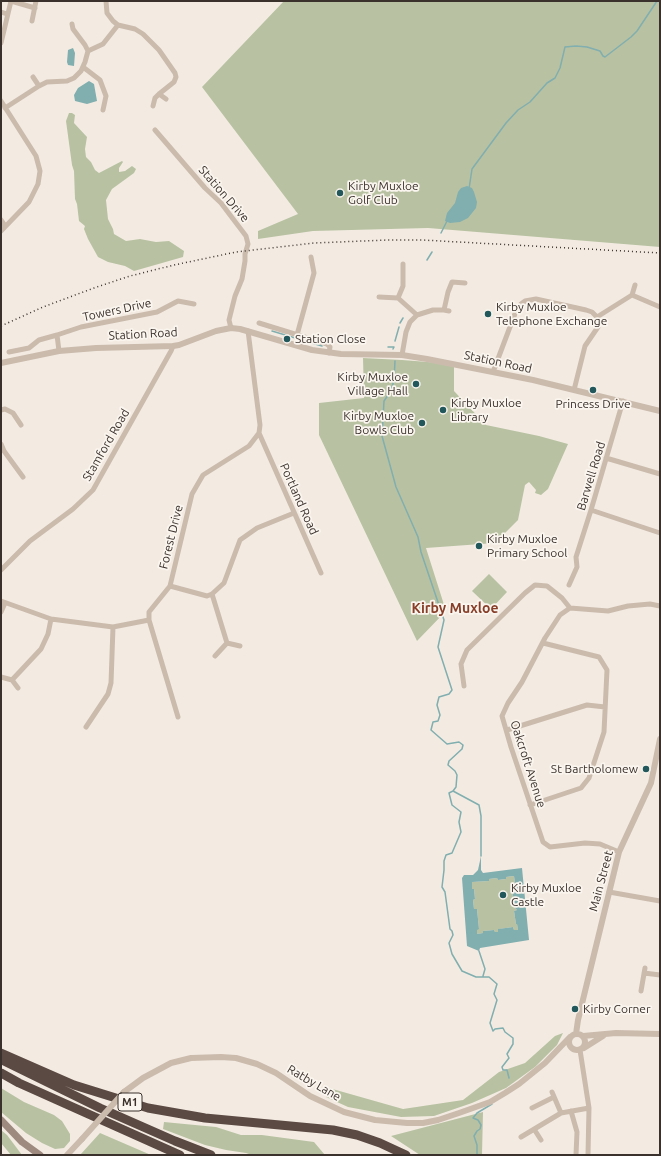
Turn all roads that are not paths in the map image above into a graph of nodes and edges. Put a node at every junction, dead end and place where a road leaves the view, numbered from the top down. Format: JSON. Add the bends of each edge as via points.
{"nodes":[{"id":1,"x":11,"y":1,"type":"edge"},
{"id":2,"x":36,"y":1,"type":"edge"},
{"id":3,"x":106,"y":1,"type":"edge"},
{"id":4,"x":35,"y":8,"type":"junction"},
{"id":5,"x":1,"y":12,"type":"edge"},
{"id":6,"x":7,"y":14,"type":"junction"},
{"id":7,"x":32,"y":21,"type":"dead end"},
{"id":8,"x":72,"y":24,"type":"dead end"},
{"id":9,"x":118,"y":25,"type":"junction"},
{"id":10,"x":1,"y":43,"type":"edge"},
{"id":11,"x":88,"y":51,"type":"junction"},
{"id":12,"x":83,"y":67,"type":"junction"},
{"id":13,"x":33,"y":77,"type":"dead end"},
{"id":14,"x":39,"y":86,"type":"junction"},
{"id":15,"x":159,"y":94,"type":"junction"},
{"id":16,"x":166,"y":99,"type":"dead end"},
{"id":17,"x":1,"y":101,"type":"edge"},
{"id":18,"x":152,"y":106,"type":"dead end"},
{"id":19,"x":5,"y":108,"type":"junction"},
{"id":20,"x":103,"y":110,"type":"dead end"},
{"id":21,"x":155,"y":130,"type":"dead end"},
{"id":22,"x":1,"y":220,"type":"edge"},
{"id":23,"x":5,"y":226,"type":"junction"},
{"id":24,"x":1,"y":231,"type":"edge"},
{"id":25,"x":311,"y":258,"type":"dead end"},
{"id":26,"x":403,"y":264,"type":"dead end"},
{"id":27,"x":465,"y":283,"type":"dead end"},
{"id":28,"x":635,"y":285,"type":"dead end"},
{"id":29,"x":632,"y":295,"type":"junction"},
{"id":30,"x":379,"y":297,"type":"dead end"},
{"id":31,"x":398,"y":298,"type":"junction"},
{"id":32,"x":194,"y":304,"type":"dead end"},
{"id":33,"x":660,"y":307,"type":"edge"},
{"id":34,"x":417,"y":315,"type":"junction"},
{"id":35,"x":597,"y":317,"type":"junction"},
{"id":36,"x":260,"y":323,"type":"dead end"},
{"id":37,"x":231,"y":328,"type":"junction"},
{"id":38,"x":248,"y":331,"type":"junction"},
{"id":39,"x":57,"y":335,"type":"junction"},
{"id":40,"x":297,"y":335,"type":"junction"},
{"id":41,"x":173,"y":346,"type":"junction"},
{"id":42,"x":59,"y":351,"type":"junction"},
{"id":43,"x":9,"y":352,"type":"dead end"},
{"id":44,"x":329,"y":353,"type":"junction"},
{"id":45,"x":402,"y":356,"type":"junction"},
{"id":46,"x":1,"y":363,"type":"edge"},
{"id":47,"x":493,"y":372,"type":"junction"},
{"id":48,"x":574,"y":390,"type":"junction"},
{"id":49,"x":623,"y":401,"type":"junction"},
{"id":50,"x":1,"y":410,"type":"edge"},
{"id":51,"x":660,"y":411,"type":"edge"},
{"id":52,"x":21,"y":425,"type":"dead end"},
{"id":53,"x":259,"y":433,"type":"junction"},
{"id":54,"x":1,"y":444,"type":"edge"},
{"id":55,"x":606,"y":458,"type":"junction"},
{"id":56,"x":660,"y":474,"type":"edge"},
{"id":57,"x":23,"y":477,"type":"dead end"},
{"id":58,"x":591,"y":510,"type":"junction"},
{"id":59,"x":294,"y":513,"type":"junction"},
{"id":60,"x":660,"y":533,"type":"edge"},
{"id":61,"x":1,"y":570,"type":"edge"},
{"id":62,"x":321,"y":574,"type":"dead end"},
{"id":63,"x":569,"y":585,"type":"dead end"},
{"id":64,"x":170,"y":586,"type":"junction"},
{"id":65,"x":212,"y":594,"type":"junction"},
{"id":66,"x":3,"y":602,"type":"edge"},
{"id":67,"x":660,"y":606,"type":"edge"},
{"id":68,"x":570,"y":608,"type":"junction"},
{"id":69,"x":1,"y":612,"type":"edge"},
{"id":70,"x":51,"y":619,"type":"junction"},
{"id":71,"x":149,"y":620,"type":"junction"},
{"id":72,"x":113,"y":627,"type":"junction"},
{"id":73,"x":226,"y":643,"type":"junction"},
{"id":74,"x":543,"y":643,"type":"junction"},
{"id":75,"x":240,"y":646,"type":"dead end"},
{"id":76,"x":215,"y":656,"type":"dead end"},
{"id":77,"x":1,"y":677,"type":"edge"},
{"id":78,"x":12,"y":680,"type":"junction"},
{"id":79,"x":464,"y":686,"type":"dead end"},
{"id":80,"x":18,"y":688,"type":"dead end"},
{"id":81,"x":605,"y":707,"type":"junction"},
{"id":82,"x":178,"y":717,"type":"dead end"},
{"id":83,"x":86,"y":727,"type":"dead end"},
{"id":84,"x":507,"y":730,"type":"junction"},
{"id":85,"x":660,"y":739,"type":"edge"},
{"id":86,"x":530,"y":805,"type":"junction"},
{"id":87,"x":619,"y":852,"type":"junction"},
{"id":88,"x":609,"y":892,"type":"junction"},
{"id":89,"x":660,"y":901,"type":"edge"},
{"id":90,"x":660,"y":975,"type":"edge"},
{"id":91,"x":641,"y":991,"type":"dead end"},
{"id":92,"x":606,"y":1034,"type":"junction"},
{"id":93,"x":660,"y":1034,"type":"edge"},
{"id":94,"x":573,"y":1035,"type":"junction"},
{"id":95,"x":583,"y":1036,"type":"junction"},
{"id":96,"x":579,"y":1049,"type":"junction"},
{"id":97,"x":556,"y":1052,"type":"junction"},
{"id":98,"x":1,"y":1053,"type":"edge"},
{"id":99,"x":1,"y":1059,"type":"edge"},
{"id":100,"x":1,"y":1073,"type":"edge"},
{"id":101,"x":532,"y":1108,"type":"dead end"},
{"id":102,"x":589,"y":1108,"type":"junction"},
{"id":103,"x":571,"y":1111,"type":"junction"},
{"id":104,"x":561,"y":1113,"type":"junction"},
{"id":105,"x":1,"y":1120,"type":"edge"},
{"id":106,"x":315,"y":1129,"type":"junction"},
{"id":107,"x":534,"y":1129,"type":"junction"},
{"id":108,"x":521,"y":1137,"type":"dead end"},
{"id":109,"x":541,"y":1140,"type":"dead end"},
{"id":110,"x":22,"y":1142,"type":"junction"},
{"id":111,"x":77,"y":1147,"type":"junction"},
{"id":112,"x":172,"y":1153,"type":"edge"},
{"id":113,"x":32,"y":1155,"type":"edge"},
{"id":114,"x":40,"y":1155,"type":"edge"},
{"id":115,"x":68,"y":1155,"type":"edge"},
{"id":116,"x":74,"y":1155,"type":"edge"},
{"id":117,"x":180,"y":1155,"type":"edge"},
{"id":118,"x":211,"y":1155,"type":"edge"},
{"id":119,"x":392,"y":1155,"type":"edge"},
{"id":120,"x":406,"y":1155,"type":"edge"},
{"id":121,"x":576,"y":1155,"type":"edge"},
{"id":122,"x":588,"y":1155,"type":"edge"}],
"edges":[{"from":1,"to":4,"type":"street"},
{"from":1,"to":6,"type":"street"},
{"from":2,"to":4,"type":"street"},
{"from":3,"to":9,"type":"street","via":[[108,13]]},
{"from":4,"to":7,"type":"street"},
{"from":5,"to":6,"type":"street"},
{"from":6,"to":10,"type":"street"},
{"from":8,"to":11,"type":"street"},
{"from":9,"to":11,"type":"street","via":[[103,44]]},
{"from":9,"to":15,"type":"street","via":[[143,34],[175,74],[174,82]]},
{"from":11,"to":12,"type":"street"},
{"from":12,"to":14,"type":"street","via":[[74,78],[47,82]]},
{"from":12,"to":20,"type":"street","via":[[97,76],[102,84],[106,96]]},
{"from":13,"to":14,"type":"street"},
{"from":14,"to":19,"type":"street"},
{"from":15,"to":16,"type":"street"},
{"from":15,"to":18,"type":"street"},
{"from":17,"to":19,"type":"street"},
{"from":19,"to":23,"type":"street","via":[[36,156],[40,171],[38,184],[29,202]]},
{"from":21,"to":37,"type":"street","name":"Station Drive","via":[[221,203],[246,236],[248,244],[244,254],[242,280],[229,320]]},
{"from":22,"to":23,"type":"street"},
{"from":23,"to":24,"type":"street"},
{"from":25,"to":40,"type":"street","via":[[314,273]]},
{"from":26,"to":31,"type":"street","via":[[403,286]]},
{"from":27,"to":34,"type":"street","via":[[452,282],[448,292],[447,310]]},
{"from":28,"to":29,"type":"street"},
{"from":29,"to":33,"type":"street"},
{"from":29,"to":35,"type":"street"},
{"from":30,"to":31,"type":"street"},
{"from":31,"to":34,"type":"street"},
{"from":32,"to":39,"type":"street","name":"Towers Drive","via":[[178,301],[157,312],[81,327]]},
{"from":34,"to":45,"type":"street","via":[[410,322],[406,332]]},
{"from":35,"to":47,"type":"street","via":[[586,310],[536,299],[525,301],[516,311]]},
{"from":35,"to":48,"type":"street","via":[[598,327],[585,346]]},
{"from":36,"to":40,"type":"street"},
{"from":37,"to":38,"type":"street","name":"Station Road"},
{"from":37,"to":41,"type":"street","name":"Station Road"},
{"from":38,"to":44,"type":"street","name":"Station Road"},
{"from":38,"to":53,"type":"street"},
{"from":39,"to":42,"type":"street"},
{"from":39,"to":43,"type":"street","name":"Towers Drive","via":[[39,340],[29,348]]},
{"from":40,"to":44,"type":"street","via":[[327,344],[330,347]]},
{"from":41,"to":42,"type":"street","name":"Station Road"},
{"from":41,"to":61,"type":"street","name":"Stamford Road","via":[[93,490],[73,509],[30,541]]},
{"from":42,"to":46,"type":"street","name":"Station Road"},
{"from":44,"to":45,"type":"street","name":"Station Road"},
{"from":45,"to":47,"type":"street","name":"Station Road"},
{"from":47,"to":48,"type":"street","name":"Station Road"},
{"from":48,"to":49,"type":"street","name":"Station Road"},
{"from":49,"to":51,"type":"street","name":"Station Road"},
{"from":49,"to":55,"type":"street","name":"Barwell Road"},
{"from":50,"to":52,"type":"street","via":[[13,413]]},
{"from":53,"to":59,"type":"street","name":"Portland Road"},
{"from":53,"to":64,"type":"street","name":"Forest Drive","via":[[248,446],[203,475],[192,494]]},
{"from":54,"to":57,"type":"street"},
{"from":55,"to":56,"type":"street"},
{"from":55,"to":58,"type":"street","name":"Barwell Road"},
{"from":58,"to":60,"type":"street"},
{"from":58,"to":63,"type":"street","name":"Barwell Road","via":[[576,557],[577,567]]},
{"from":59,"to":62,"type":"street","name":"Portland Road"},
{"from":59,"to":65,"type":"street","via":[[256,528],[240,540],[224,583]]},
{"from":64,"to":65,"type":"street","via":[[207,596]]},
{"from":64,"to":71,"type":"street","name":"Forest Drive","via":[[149,612]]},
{"from":65,"to":73,"type":"street"},
{"from":66,"to":69,"type":"street"},
{"from":66,"to":70,"type":"street"},
{"from":67,"to":68,"type":"street","via":[[628,606],[608,611]]},
{"from":68,"to":74,"type":"street","name":"Oakcroft Avenue","via":[[560,615]]},
{"from":68,"to":79,"type":"street","via":[[548,586],[535,585],[467,650],[461,664]]},
{"from":70,"to":72,"type":"street"},
{"from":70,"to":78,"type":"street","via":[[42,649]]},
{"from":71,"to":72,"type":"street"},
{"from":71,"to":82,"type":"street"},
{"from":72,"to":83,"type":"street","via":[[111,683],[108,694]]},
{"from":73,"to":75,"type":"street"},
{"from":73,"to":76,"type":"street"},
{"from":74,"to":81,"type":"street","via":[[599,657],[607,670]]},
{"from":74,"to":84,"type":"street","name":"Oakcroft Avenue","via":[[502,716]]},
{"from":77,"to":78,"type":"street"},
{"from":78,"to":80,"type":"street"},
{"from":81,"to":84,"type":"street","via":[[587,705]]},
{"from":81,"to":86,"type":"street","via":[[604,732],[589,778],[581,788]]},
{"from":84,"to":86,"type":"street","name":"Oakcroft Avenue"},
{"from":85,"to":87,"type":"street","name":"Main Street","via":[[651,783]]},
{"from":86,"to":87,"type":"street","name":"Oakcroft Avenue","via":[[543,842],[550,847],[600,844]]},
{"from":87,"to":88,"type":"street","name":"Main Street"},
{"from":88,"to":89,"type":"street"},
{"from":88,"to":94,"type":"street","name":"Main Street"},
{"from":90,"to":91,"type":"street","via":[[645,971]]},
{"from":92,"to":93,"type":"street"},
{"from":92,"to":95,"type":"street"},
{"from":92,"to":96,"type":"street"},
{"from":94,"to":95,"type":"street"},
{"from":94,"to":96,"type":"street","via":[[569,1045]]},
{"from":94,"to":97,"type":"street","name":"Ratby Lane"},
{"from":95,"to":96,"type":"street","via":[[586,1040]]},
{"from":96,"to":97,"type":"street"},
{"from":96,"to":102,"type":"street"},
{"from":97,"to":111,"type":"street","name":"Ratby Lane","bridge":true,"via":[[519,1084],[490,1102],[423,1123],[375,1120],[344,1112],[310,1096],[276,1073],[236,1058],[191,1058],[171,1063],[124,1092]]},
{"from":98,"to":106,"type":"highway","number":"M1","via":[[74,1085],[148,1108],[205,1118]]},
{"from":99,"to":118,"type":"highway","number":"M1","via":[[100,1108]]},
{"from":100,"to":112,"type":"highway","number":"M1"},
{"from":101,"to":104,"type":"street","via":[[553,1094]]},
{"from":102,"to":103,"type":"street"},
{"from":102,"to":122,"type":"street"},
{"from":103,"to":104,"type":"street"},
{"from":103,"to":121,"type":"street","via":[[577,1132]]},
{"from":104,"to":107,"type":"street"},
{"from":105,"to":110,"type":"main road"},
{"from":106,"to":119,"type":"highway","number":"M1"},
{"from":106,"to":120,"type":"highway","number":"M1","via":[[357,1135]]},
{"from":107,"to":108,"type":"street"},
{"from":107,"to":109,"type":"street"},
{"from":110,"to":113,"type":"main road"},
{"from":110,"to":114,"type":"main road"},
{"from":111,"to":115,"type":"street","name":"Ratby Lane"},
{"from":111,"to":116,"type":"street","name":"Ratby Lane"},
{"from":112,"to":117,"type":"highway","number":"M1"}]}
